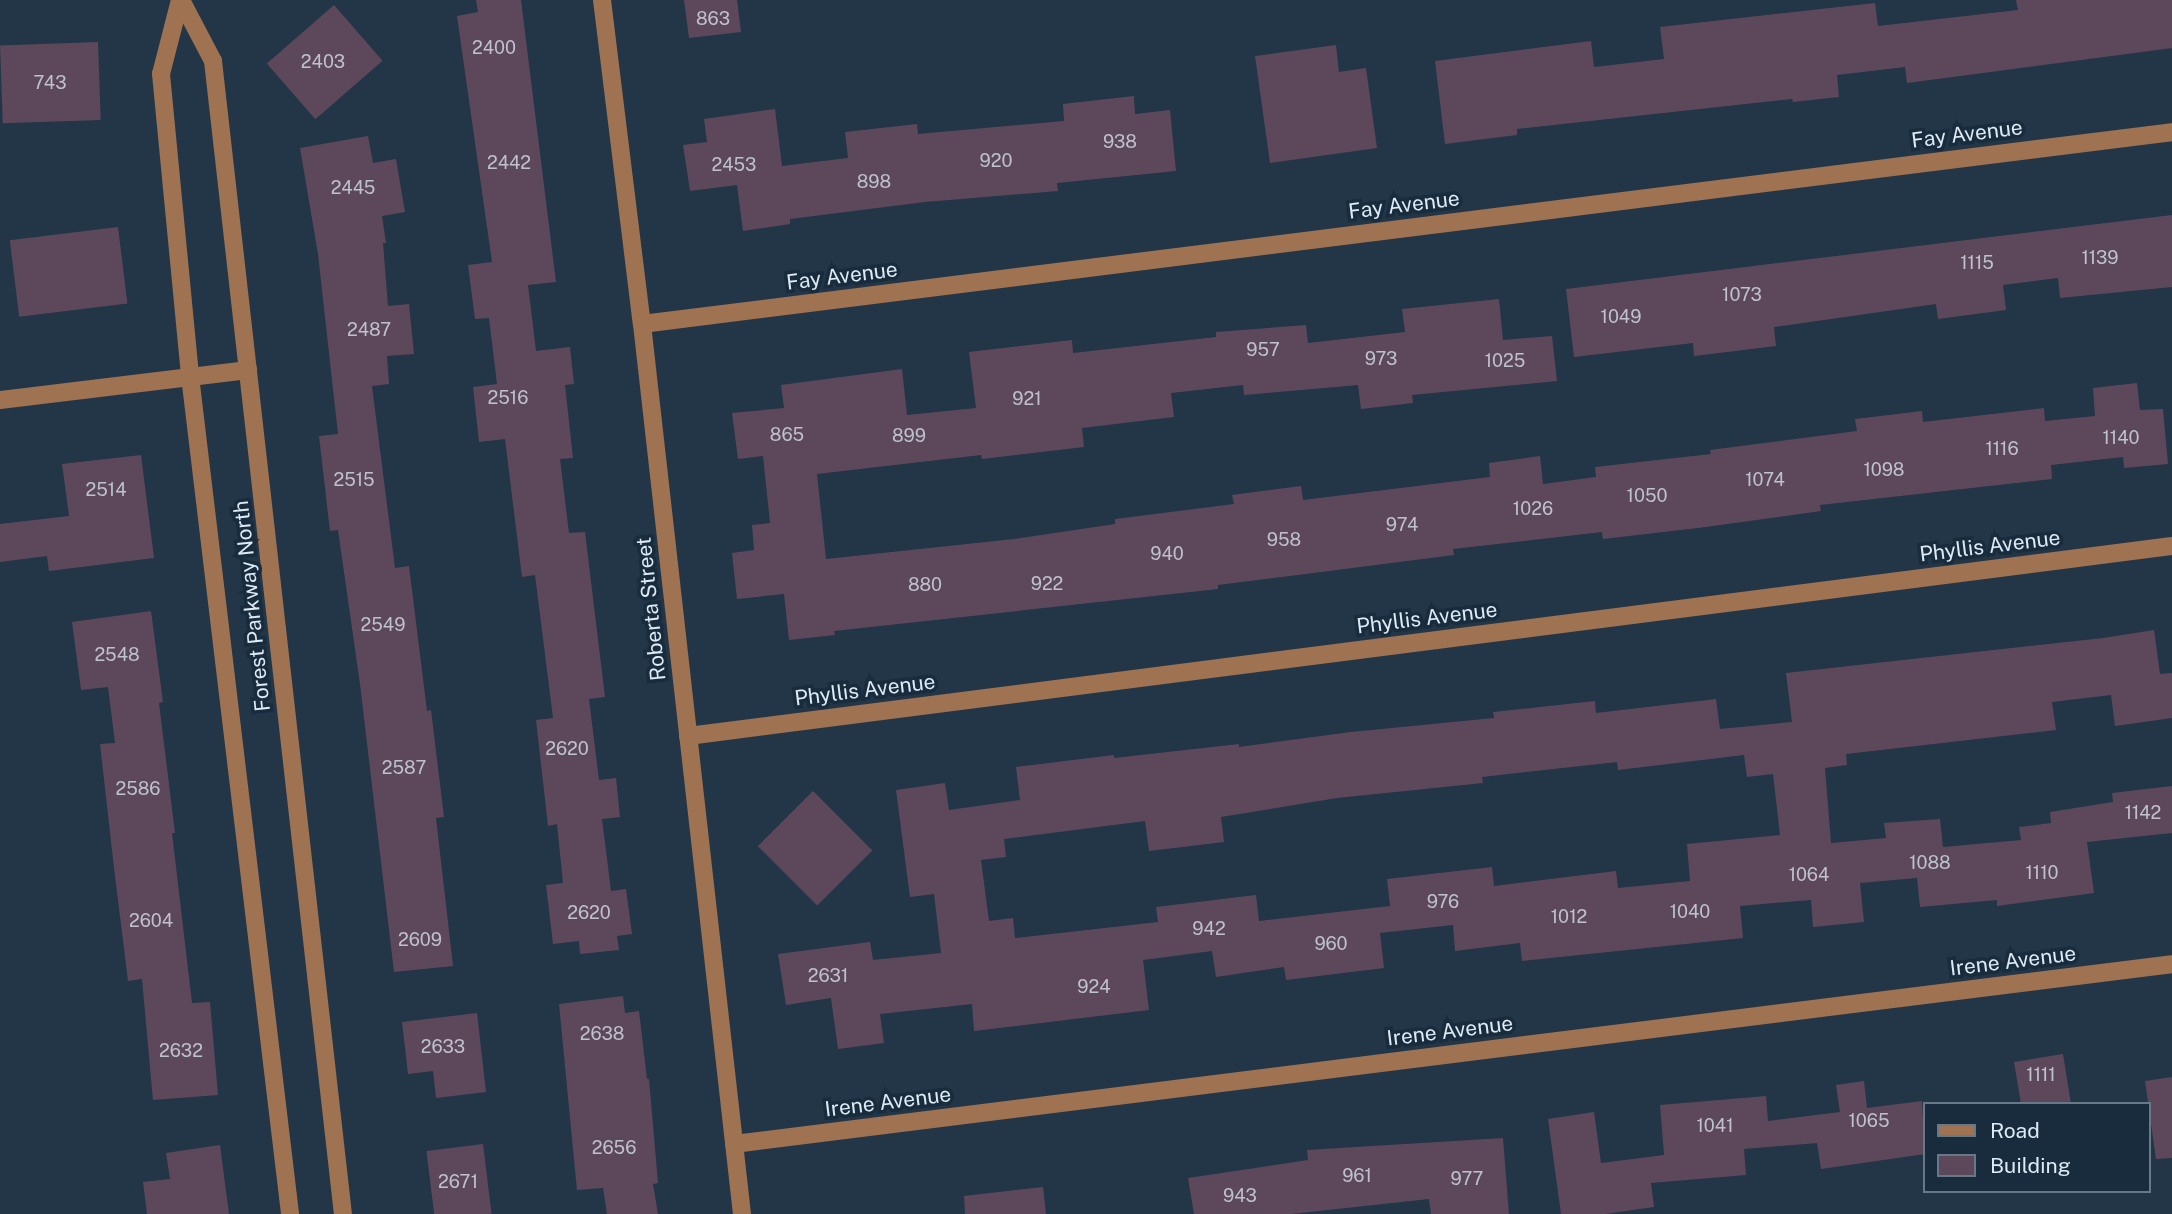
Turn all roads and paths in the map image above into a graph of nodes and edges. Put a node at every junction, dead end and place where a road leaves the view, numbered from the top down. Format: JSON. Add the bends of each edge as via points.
{"nodes":[{"id":1,"x":181,"y":0,"type":"edge"},
{"id":2,"x":602,"y":0,"type":"edge"},
{"id":3,"x":2172,"y":132,"type":"edge"},
{"id":4,"x":642,"y":324,"type":"junction"},
{"id":5,"x":248,"y":370,"type":"junction"},
{"id":6,"x":190,"y":376,"type":"junction"},
{"id":7,"x":0,"y":400,"type":"edge"},
{"id":8,"x":2172,"y":546,"type":"edge"},
{"id":9,"x":688,"y":736,"type":"junction"},
{"id":10,"x":2172,"y":964,"type":"edge"},
{"id":11,"x":734,"y":1143,"type":"junction"},
{"id":12,"x":290,"y":1214,"type":"edge"},
{"id":13,"x":344,"y":1214,"type":"edge"},
{"id":14,"x":742,"y":1214,"type":"edge"}],
"edges":[{"from":1,"to":5,"type":"street","name":"Forest Parkway North","via":[[213,61]]},
{"from":1,"to":6,"type":"street","name":"Forest Parkway North","via":[[160,74]]},
{"from":2,"to":4,"type":"street","name":"Roberta Street"},
{"from":3,"to":4,"type":"street","name":"Fay Avenue"},
{"from":4,"to":9,"type":"street","name":"Roberta Street"},
{"from":5,"to":6,"type":"street"},
{"from":5,"to":13,"type":"street","name":"Forest Parkway North"},
{"from":6,"to":7,"type":"street"},
{"from":6,"to":12,"type":"street","name":"Forest Parkway North"},
{"from":8,"to":9,"type":"street","name":"Phyllis Avenue"},
{"from":9,"to":11,"type":"street","name":"Roberta Street"},
{"from":10,"to":11,"type":"street","name":"Irene Avenue"},
{"from":11,"to":14,"type":"street","name":"Roberta Street"}]}
